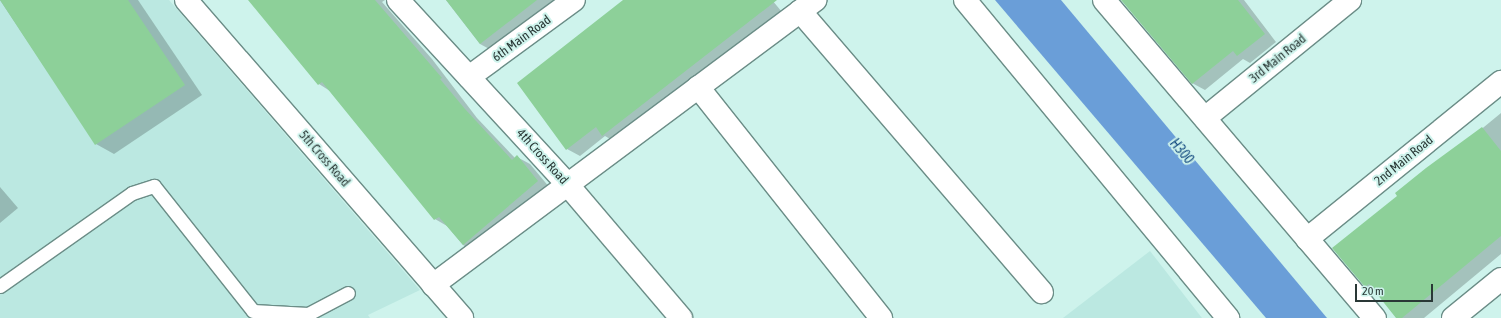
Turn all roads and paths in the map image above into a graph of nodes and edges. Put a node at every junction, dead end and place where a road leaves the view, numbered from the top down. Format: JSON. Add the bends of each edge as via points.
{"nodes":[{"id":1,"x":186,"y":0,"type":"edge"},
{"id":2,"x":398,"y":0,"type":"edge"},
{"id":3,"x":574,"y":0,"type":"edge"},
{"id":4,"x":965,"y":0,"type":"edge"},
{"id":5,"x":1104,"y":0,"type":"edge"},
{"id":6,"x":1350,"y":0,"type":"edge"},
{"id":7,"x":808,"y":6,"type":"edge"},
{"id":8,"x":469,"y":77,"type":"junction"},
{"id":9,"x":1501,"y":82,"type":"edge"},
{"id":10,"x":698,"y":87,"type":"junction"},
{"id":11,"x":1205,"y":118,"type":"junction"},
{"id":12,"x":567,"y":184,"type":"junction"},
{"id":13,"x":1307,"y":239,"type":"junction"},
{"id":14,"x":1501,"y":278,"type":"edge"},
{"id":15,"x":433,"y":285,"type":"junction"},
{"id":16,"x":0,"y":286,"type":"edge"},
{"id":17,"x":1042,"y":292,"type":"dead end"},
{"id":18,"x":348,"y":293,"type":"dead end"},
{"id":19,"x":462,"y":318,"type":"edge"},
{"id":20,"x":681,"y":318,"type":"edge"},
{"id":21,"x":881,"y":318,"type":"edge"},
{"id":22,"x":1228,"y":318,"type":"edge"},
{"id":23,"x":1374,"y":318,"type":"edge"},
{"id":24,"x":1453,"y":318,"type":"edge"}],
"edges":[{"from":1,"to":15,"type":"street","name":"5th Cross Road"},
{"from":2,"to":8,"type":"street","name":"4th Cross Road"},
{"from":3,"to":8,"type":"street","name":"6th Main Road"},
{"from":4,"to":22,"type":"street"},
{"from":5,"to":11,"type":"street"},
{"from":6,"to":11,"type":"street","name":"3rd Main Road"},
{"from":7,"to":10,"type":"street"},
{"from":7,"to":17,"type":"street"},
{"from":8,"to":12,"type":"street","name":"4th Cross Road"},
{"from":9,"to":13,"type":"street","name":"2nd Main Road"},
{"from":10,"to":12,"type":"street"},
{"from":10,"to":21,"type":"street"},
{"from":11,"to":13,"type":"street"},
{"from":12,"to":15,"type":"street"},
{"from":12,"to":20,"type":"street","name":"4th Cross Road"},
{"from":13,"to":23,"type":"street"},
{"from":14,"to":24,"type":"street"},
{"from":15,"to":19,"type":"street","name":"5th Cross Road"},
{"from":16,"to":18,"type":"lane","via":[[132,193],[154,186],[253,311],[308,314]]}]}
